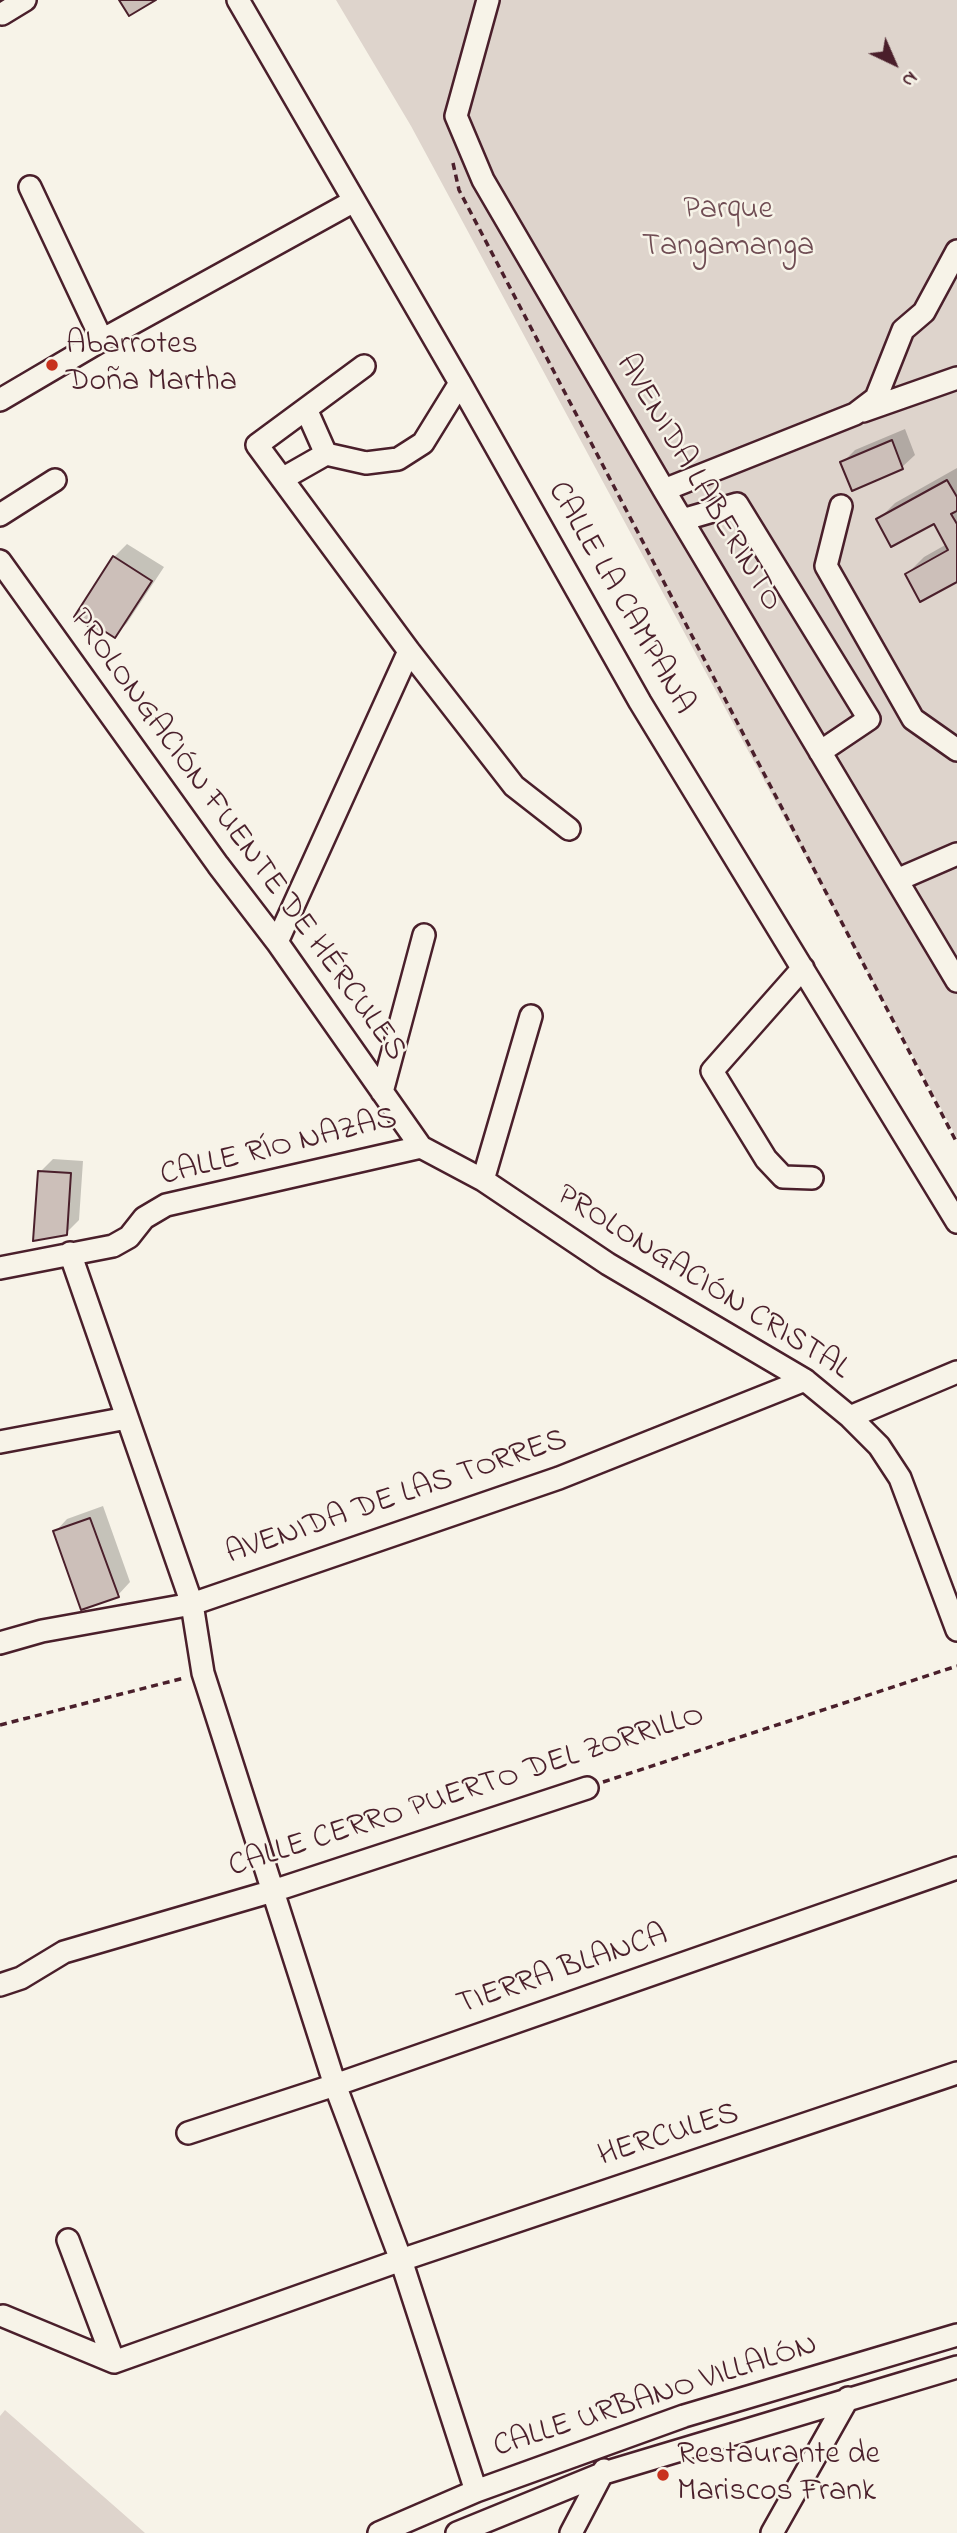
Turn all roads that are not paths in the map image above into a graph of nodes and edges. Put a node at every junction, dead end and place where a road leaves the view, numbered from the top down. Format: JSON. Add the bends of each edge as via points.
{"nodes":[{"id":1,"x":25,"y":0,"type":"edge"},
{"id":2,"x":237,"y":0,"type":"edge"},
{"id":3,"x":488,"y":0,"type":"edge"},
{"id":4,"x":2,"y":14,"type":"dead end"},
{"id":5,"x":30,"y":187,"type":"dead end"},
{"id":6,"x":354,"y":201,"type":"junction"},
{"id":7,"x":957,"y":251,"type":"edge"},
{"id":8,"x":102,"y":340,"type":"junction"},
{"id":9,"x":364,"y":366,"type":"dead end"},
{"id":10,"x":957,"y":378,"type":"edge"},
{"id":11,"x":460,"y":383,"type":"junction"},
{"id":12,"x":0,"y":401,"type":"edge"},
{"id":13,"x":306,"y":409,"type":"junction"},
{"id":14,"x":855,"y":414,"type":"junction"},
{"id":15,"x":326,"y":454,"type":"junction"},
{"id":16,"x":282,"y":479,"type":"junction"},
{"id":17,"x":55,"y":480,"type":"dead end"},
{"id":18,"x":664,"y":491,"type":"junction"},
{"id":19,"x":841,"y":506,"type":"dead end"},
{"id":20,"x":0,"y":515,"type":"edge"},
{"id":21,"x":682,"y":520,"type":"junction"},
{"id":22,"x":0,"y":561,"type":"edge"},
{"id":23,"x":409,"y":651,"type":"junction"},
{"id":24,"x":957,"y":750,"type":"edge"},
{"id":25,"x":820,"y":752,"type":"junction"},
{"id":26,"x":569,"y":829,"type":"dead end"},
{"id":27,"x":957,"y":854,"type":"edge"},
{"id":28,"x":897,"y":880,"type":"junction"},
{"id":29,"x":424,"y":935,"type":"dead end"},
{"id":30,"x":277,"y":942,"type":"junction"},
{"id":31,"x":803,"y":968,"type":"junction"},
{"id":32,"x":957,"y":981,"type":"edge"},
{"id":33,"x":531,"y":1016,"type":"dead end"},
{"id":34,"x":382,"y":1092,"type":"junction"},
{"id":35,"x":421,"y":1147,"type":"junction"},
{"id":36,"x":812,"y":1178,"type":"dead end"},
{"id":37,"x":483,"y":1180,"type":"junction"},
{"id":38,"x":957,"y":1222,"type":"edge"},
{"id":39,"x":71,"y":1253,"type":"junction"},
{"id":40,"x":0,"y":1268,"type":"edge"},
{"id":41,"x":957,"y":1372,"type":"edge"},
{"id":42,"x":805,"y":1380,"type":"junction"},
{"id":43,"x":850,"y":1416,"type":"junction"},
{"id":44,"x":127,"y":1418,"type":"junction"},
{"id":45,"x":0,"y":1442,"type":"edge"},
{"id":46,"x":192,"y":1604,"type":"junction"},
{"id":47,"x":957,"y":1630,"type":"edge"},
{"id":48,"x":0,"y":1643,"type":"edge"},
{"id":49,"x":587,"y":1788,"type":"road end"},
{"id":50,"x":957,"y":1868,"type":"edge"},
{"id":51,"x":273,"y":1891,"type":"junction"},
{"id":52,"x":0,"y":1985,"type":"edge"},
{"id":53,"x":957,"y":2073,"type":"edge"},
{"id":54,"x":335,"y":2085,"type":"junction"},
{"id":55,"x":188,"y":2133,"type":"dead end"},
{"id":56,"x":68,"y":2240,"type":"dead end"},
{"id":57,"x":401,"y":2260,"type":"junction"},
{"id":58,"x":3,"y":2316,"type":"dead end"},
{"id":59,"x":957,"y":2335,"type":"edge"},
{"id":60,"x":114,"y":2362,"type":"junction"},
{"id":61,"x":957,"y":2367,"type":"edge"},
{"id":62,"x":848,"y":2398,"type":"junction"},
{"id":63,"x":602,"y":2447,"type":"junction"},
{"id":64,"x":604,"y":2473,"type":"junction"},
{"id":65,"x":476,"y":2491,"type":"junction"},
{"id":66,"x":379,"y":2533,"type":"edge"},
{"id":67,"x":457,"y":2533,"type":"edge"},
{"id":68,"x":571,"y":2533,"type":"edge"},
{"id":69,"x":772,"y":2533,"type":"edge"}],
"edges":[{"from":1,"to":4,"type":"street"},
{"from":2,"to":6,"type":"street","name":"CALLE LA CAMPANA"},
{"from":3,"to":18,"type":"street","name":"AVENIDA LABERINTO","via":[[456,116],[483,180]]},
{"from":5,"to":8,"type":"street"},
{"from":6,"to":8,"type":"street"},
{"from":6,"to":11,"type":"street","name":"CALLE LA CAMPANA"},
{"from":7,"to":14,"type":"street","via":[[923,312],[903,330],[876,398]]},
{"from":8,"to":12,"type":"street"},
{"from":9,"to":13,"type":"street"},
{"from":10,"to":14,"type":"street"},
{"from":11,"to":15,"type":"street","via":[[423,443],[398,459],[366,463]]},
{"from":11,"to":31,"type":"street","name":"CALLE LA CAMPANA","via":[[640,702]]},
{"from":13,"to":15,"type":"street"},
{"from":13,"to":16,"type":"street","via":[[257,445]]},
{"from":14,"to":18,"type":"street"},
{"from":15,"to":16,"type":"street"},
{"from":16,"to":23,"type":"street"},
{"from":17,"to":20,"type":"street"},
{"from":18,"to":21,"type":"street","name":"AVENIDA LABERINTO"},
{"from":19,"to":24,"type":"street","via":[[826,566],[914,719]]},
{"from":21,"to":25,"type":"street","name":"AVENIDA LABERINTO"},
{"from":21,"to":25,"type":"street","via":[[737,504],[869,719]]},
{"from":22,"to":30,"type":"street","name":"PROLONGACIÓN FUENTE DE HÉRCULES"},
{"from":23,"to":26,"type":"street","via":[[514,786]]},
{"from":23,"to":30,"type":"street"},
{"from":25,"to":28,"type":"street","name":"AVENIDA LABERINTO"},
{"from":27,"to":28,"type":"street"},
{"from":28,"to":32,"type":"street","name":"AVENIDA LABERINTO"},
{"from":29,"to":34,"type":"street"},
{"from":30,"to":34,"type":"street","name":"PROLONGACIÓN FUENTE DE HÉRCULES"},
{"from":31,"to":36,"type":"street","via":[[712,1071],[766,1159],[783,1177]]},
{"from":31,"to":38,"type":"street","name":"CALLE LA CAMPANA"},
{"from":33,"to":37,"type":"street"},
{"from":34,"to":35,"type":"street","name":"PROLONGACIÓN FUENTE DE HÉRCULES"},
{"from":35,"to":37,"type":"street","name":"PROLONGACIÓN CRISTAL"},
{"from":35,"to":39,"type":"street","name":"CALLE RÍO NAZAS","via":[[166,1205],[113,1247]]},
{"from":37,"to":42,"type":"street","name":"PROLONGACIÓN CRISTAL","via":[[608,1264]]},
{"from":39,"to":40,"type":"street","name":"CALLE RÍO NAZAS"},
{"from":39,"to":44,"type":"street"},
{"from":41,"to":43,"type":"street"},
{"from":42,"to":43,"type":"street","name":"PROLONGACIÓN CRISTAL"},
{"from":42,"to":46,"type":"street","name":"AVENIDA DE LAS TORRES","via":[[559,1478]]},
{"from":43,"to":47,"type":"street","name":"PROLONGACIÓN CRISTAL","via":[[900,1478]]},
{"from":44,"to":45,"type":"street"},
{"from":44,"to":46,"type":"street"},
{"from":46,"to":48,"type":"street","name":"AVENIDA DE LAS TORRES"},
{"from":46,"to":51,"type":"street","via":[[202,1673]]},
{"from":49,"to":51,"type":"street","name":"CALLE CERRO PUERTO DEL ZORRILLO"},
{"from":50,"to":54,"type":"street","name":"TIERRA BLANCA"},
{"from":51,"to":52,"type":"street","name":"CALLE CERRO PUERTO DEL ZORRILLO","via":[[64,1952]]},
{"from":51,"to":54,"type":"street"},
{"from":53,"to":57,"type":"street","name":"HERCULES"},
{"from":54,"to":55,"type":"street","name":"TIERRA BLANCA"},
{"from":54,"to":57,"type":"street"},
{"from":56,"to":60,"type":"street"},
{"from":57,"to":60,"type":"street","name":"HERCULES"},
{"from":57,"to":65,"type":"street"},
{"from":58,"to":60,"type":"street"},
{"from":59,"to":63,"type":"street","name":"CALLE URBANO VILLALÓN","via":[[684,2416]]},
{"from":61,"to":62,"type":"street","name":"CALLE URBANO VILLALÓN"},
{"from":62,"to":64,"type":"street","name":"CALLE URBANO VILLALÓN"},
{"from":62,"to":69,"type":"street"},
{"from":63,"to":64,"type":"street"},
{"from":63,"to":65,"type":"street","name":"CALLE URBANO VILLALÓN"},
{"from":64,"to":67,"type":"street","name":"CALLE URBANO VILLALÓN"},
{"from":64,"to":68,"type":"street"},
{"from":65,"to":66,"type":"street","name":"CALLE URBANO VILLALÓN"}]}
